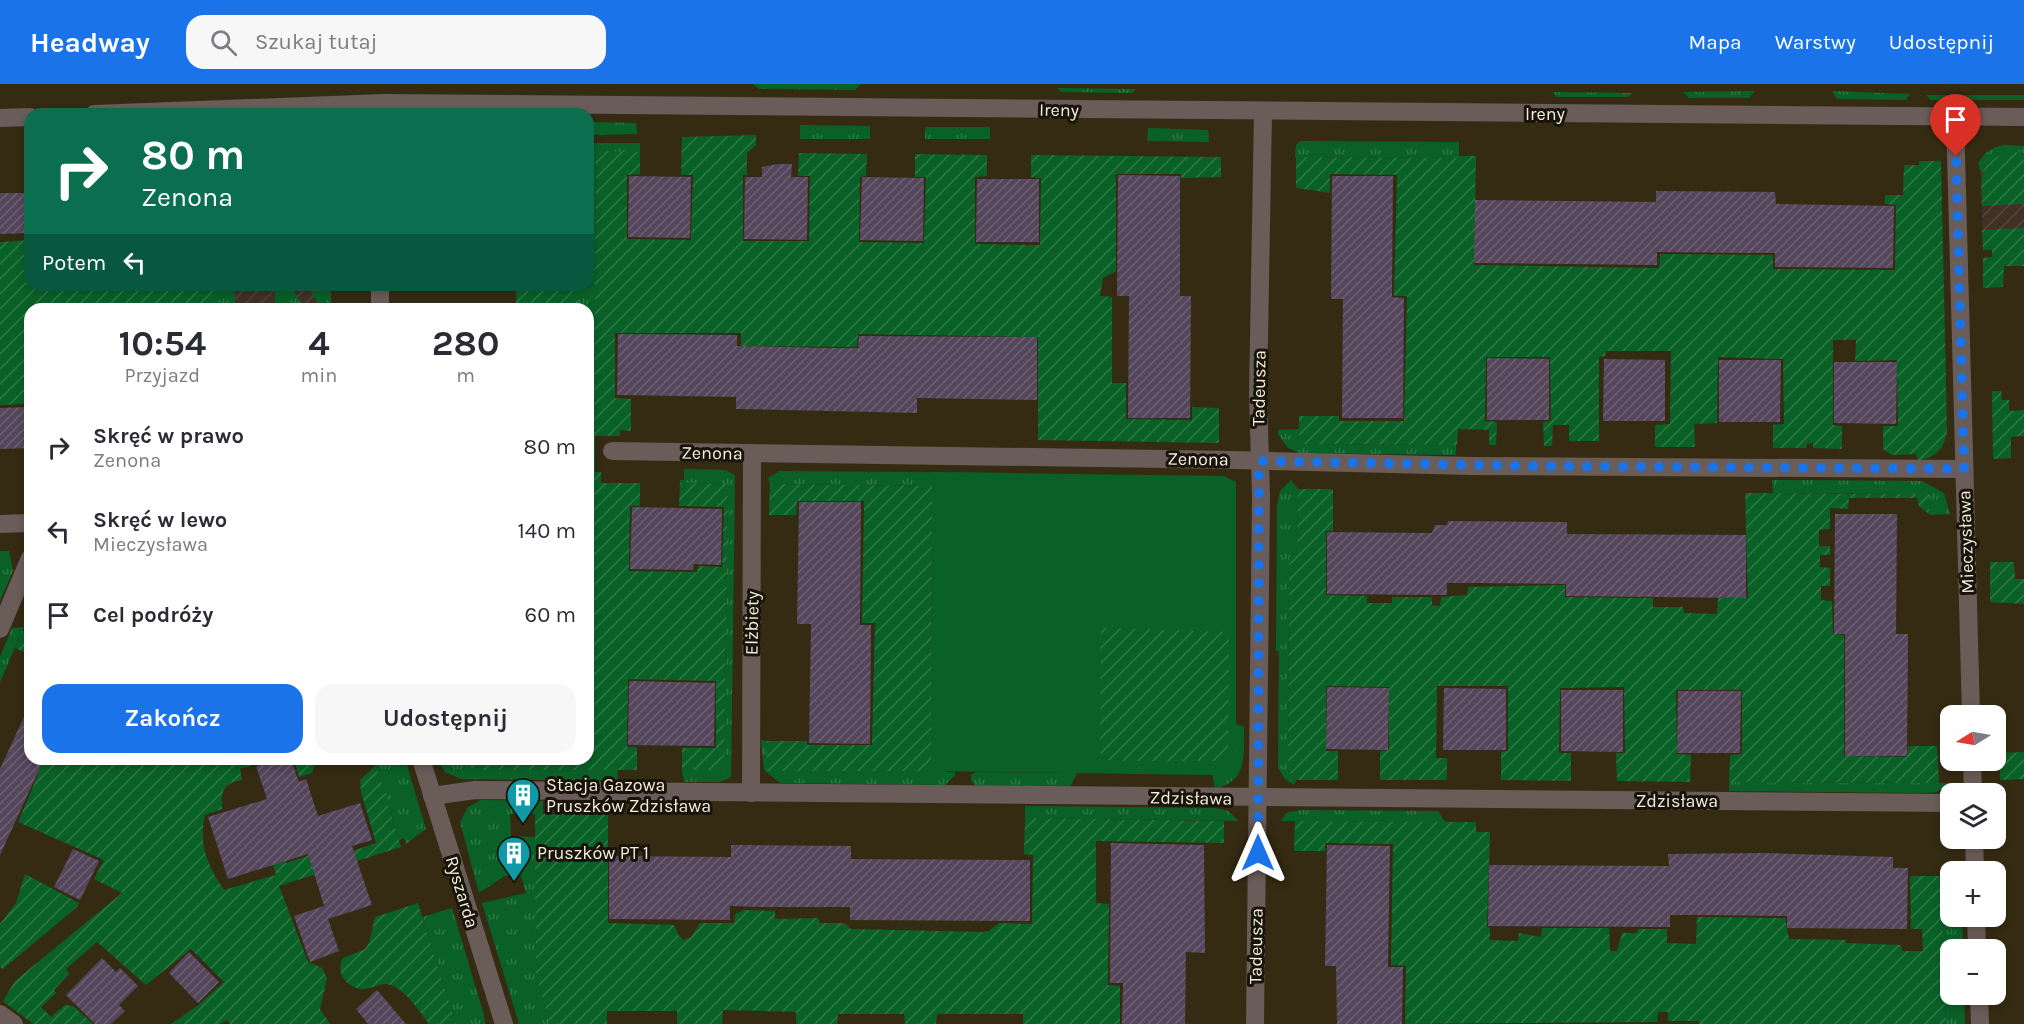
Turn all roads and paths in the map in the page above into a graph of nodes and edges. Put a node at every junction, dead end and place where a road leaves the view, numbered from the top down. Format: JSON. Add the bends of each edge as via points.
{"nodes":[{"id":1,"x":594,"y":110,"type":"edge"},
{"id":2,"x":1263,"y":112,"type":"junction"},
{"id":3,"x":1955,"y":116,"type":"junction"},
{"id":4,"x":24,"y":117,"type":"edge"},
{"id":5,"x":2024,"y":117,"type":"edge"},
{"id":6,"x":0,"y":118,"type":"edge"},
{"id":7,"x":612,"y":451,"type":"dead end"},
{"id":8,"x":752,"y":453,"type":"junction"},
{"id":9,"x":1259,"y":461,"type":"junction"},
{"id":10,"x":1964,"y":469,"type":"junction"},
{"id":11,"x":24,"y":523,"type":"edge"},
{"id":12,"x":0,"y":524,"type":"edge"},
{"id":13,"x":24,"y":572,"type":"edge"},
{"id":14,"x":0,"y":629,"type":"edge"},
{"id":15,"x":1971,"y":705,"type":"edge"},
{"id":16,"x":423,"y":765,"type":"edge"},
{"id":17,"x":751,"y":793,"type":"junction"},
{"id":18,"x":432,"y":796,"type":"junction"},
{"id":19,"x":1258,"y":798,"type":"junction"},
{"id":20,"x":1940,"y":803,"type":"edge"},
{"id":21,"x":1979,"y":1005,"type":"edge"},
{"id":22,"x":0,"y":1014,"type":"edge"},
{"id":23,"x":14,"y":1024,"type":"edge"},
{"id":24,"x":504,"y":1024,"type":"edge"},
{"id":25,"x":1255,"y":1024,"type":"edge"},
{"id":26,"x":1980,"y":1024,"type":"edge"}],
"edges":[{"from":1,"to":2,"type":"street","name":"Ireny"},
{"from":2,"to":3,"type":"street","name":"Ireny"},
{"from":2,"to":9,"type":"street","name":"Tadeusza"},
{"from":3,"to":5,"type":"street","name":"Ireny"},
{"from":3,"to":10,"type":"street","name":"Mieczysława"},
{"from":4,"to":6,"type":"street"},
{"from":7,"to":8,"type":"street","name":"Zenona"},
{"from":8,"to":9,"type":"street","name":"Zenona"},
{"from":8,"to":17,"type":"street","name":"Elżbiety"},
{"from":9,"to":10,"type":"street","name":"Zenona"},
{"from":9,"to":19,"type":"street","name":"Tadeusza"},
{"from":10,"to":15,"type":"street","name":"Mieczysława"},
{"from":11,"to":12,"type":"street"},
{"from":13,"to":14,"type":"street"},
{"from":16,"to":18,"type":"street","name":"Ryszarda"},
{"from":17,"to":18,"type":"street","name":"Zdzisława","via":[[475,790]]},
{"from":17,"to":19,"type":"street","name":"Zdzisława"},
{"from":18,"to":24,"type":"street","name":"Ryszarda"},
{"from":19,"to":20,"type":"street","name":"Zdzisława"},
{"from":19,"to":25,"type":"street","name":"Tadeusza"},
{"from":21,"to":26,"type":"street"},
{"from":22,"to":23,"type":"street"}]}
